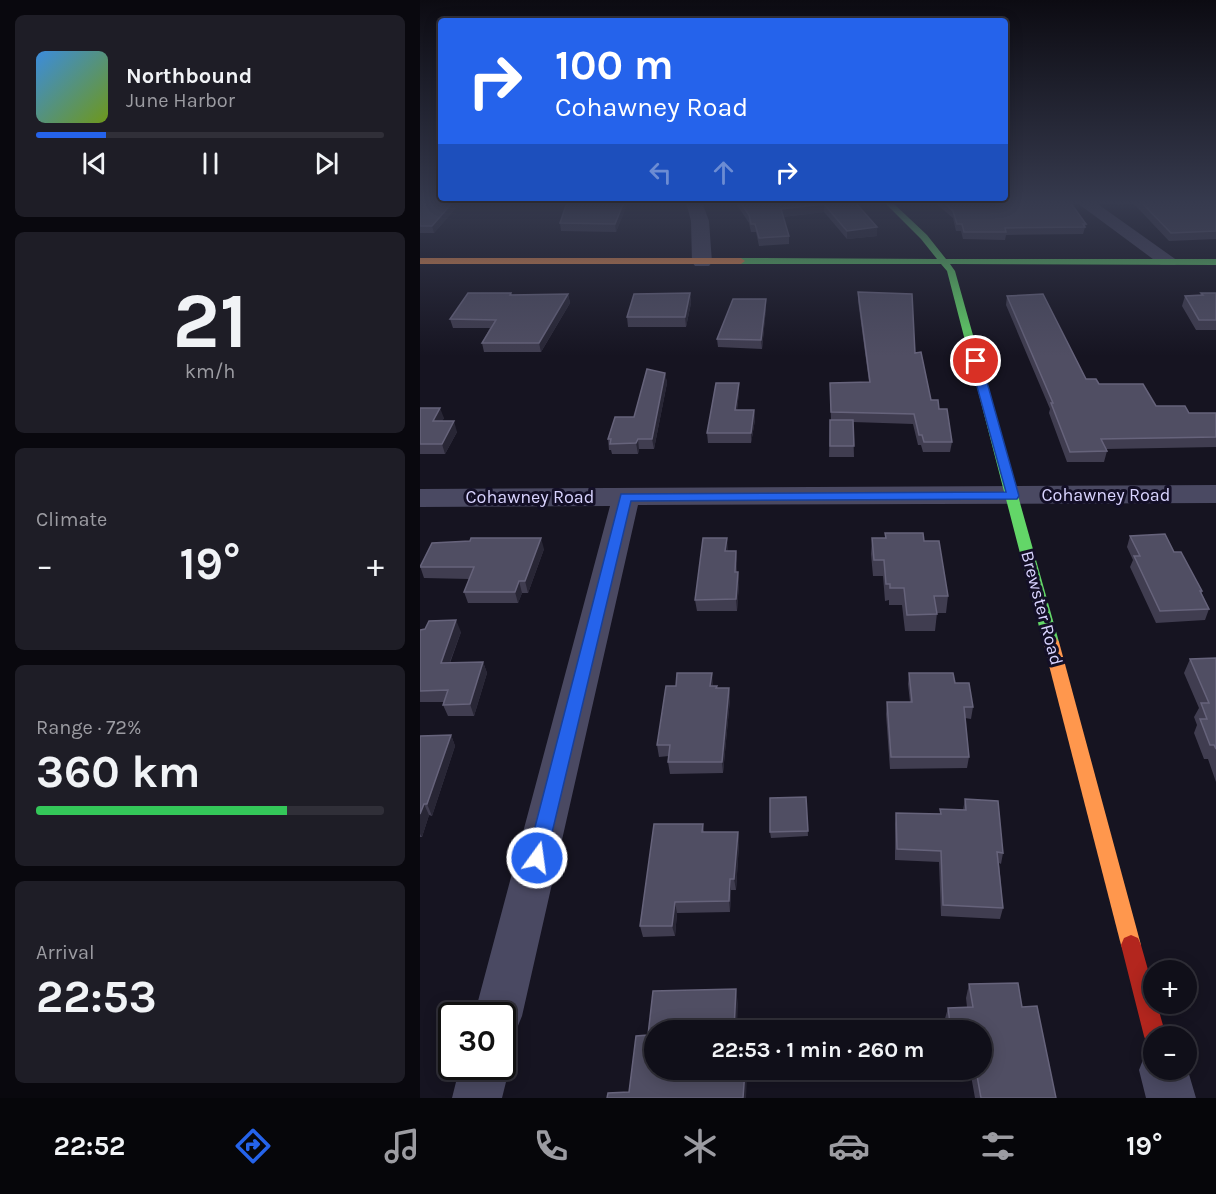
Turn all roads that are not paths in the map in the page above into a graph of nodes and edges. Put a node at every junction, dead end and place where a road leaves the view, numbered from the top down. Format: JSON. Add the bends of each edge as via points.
{"nodes":[{"id":1,"x":702,"y":253,"type":"edge"},
{"id":2,"x":937,"y":253,"type":"edge"},
{"id":3,"x":1157,"y":253,"type":"edge"},
{"id":4,"x":420,"y":261,"type":"edge"},
{"id":5,"x":943,"y":261,"type":"junction"},
{"id":6,"x":1168,"y":261,"type":"junction"},
{"id":7,"x":702,"y":262,"type":"junction"},
{"id":8,"x":1216,"y":262,"type":"edge"},
{"id":9,"x":1216,"y":494,"type":"edge"},
{"id":10,"x":1013,"y":496,"type":"junction"},
{"id":11,"x":626,"y":497,"type":"junction"},
{"id":12,"x":420,"y":498,"type":"edge"},
{"id":13,"x":501,"y":1002,"type":"edge"},
{"id":14,"x":1152,"y":1026,"type":"edge"},
{"id":15,"x":482,"y":1080,"type":"edge"},
{"id":16,"x":1166,"y":1080,"type":"edge"},
{"id":17,"x":477,"y":1098,"type":"edge"},
{"id":18,"x":1171,"y":1098,"type":"edge"}],
"edges":[{"from":1,"to":7,"type":"street"},
{"from":2,"to":5,"type":"street","name":"Brewster Road"},
{"from":3,"to":6,"type":"street"},
{"from":4,"to":7,"type":"street"},
{"from":5,"to":6,"type":"street"},
{"from":5,"to":7,"type":"street"},
{"from":5,"to":10,"type":"street","name":"Brewster Road","via":[[951,271]]},
{"from":6,"to":8,"type":"street"},
{"from":9,"to":10,"type":"street","name":"Cohawney Road"},
{"from":10,"to":11,"type":"street","name":"Cohawney Road"},
{"from":10,"to":14,"type":"street","name":"Brewster Road"},
{"from":11,"to":12,"type":"street","name":"Cohawney Road"},
{"from":11,"to":13,"type":"street"},
{"from":15,"to":17,"type":"street"},
{"from":16,"to":18,"type":"street"}]}
